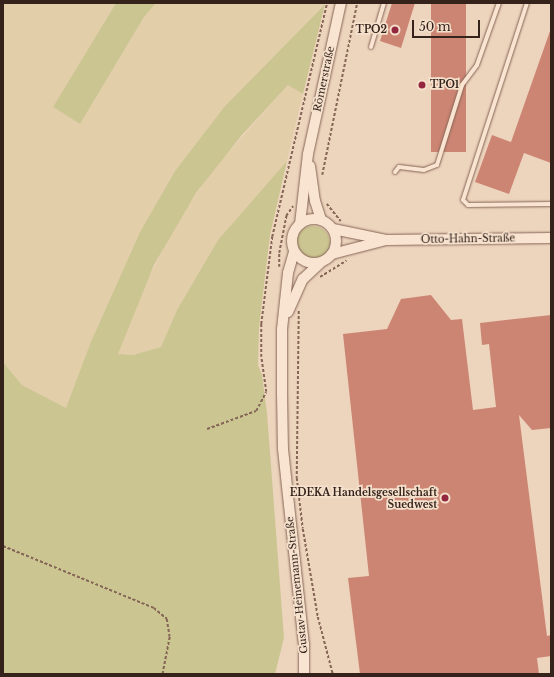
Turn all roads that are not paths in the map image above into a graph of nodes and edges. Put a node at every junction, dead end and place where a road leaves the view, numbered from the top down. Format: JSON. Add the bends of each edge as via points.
{"nodes":[{"id":1,"x":341,"y":3,"type":"edge"},
{"id":2,"x":384,"y":3,"type":"edge"},
{"id":3,"x":499,"y":3,"type":"edge"},
{"id":4,"x":527,"y":3,"type":"edge"},
{"id":5,"x":371,"y":47,"type":"dead end"},
{"id":6,"x":308,"y":154,"type":"junction"},
{"id":7,"x":395,"y":172,"type":"dead end"},
{"id":8,"x":551,"y":204,"type":"edge"},
{"id":9,"x":321,"y":220,"type":"junction"},
{"id":10,"x":300,"y":224,"type":"junction"},
{"id":11,"x":333,"y":229,"type":"junction"},
{"id":12,"x":551,"y":238,"type":"edge"},
{"id":13,"x":386,"y":240,"type":"junction"},
{"id":14,"x":294,"y":252,"type":"junction"},
{"id":15,"x":332,"y":254,"type":"junction"},
{"id":16,"x":320,"y":263,"type":"junction"},
{"id":17,"x":282,"y":329,"type":"junction"},
{"id":18,"x":304,"y":674,"type":"edge"}],
"edges":[{"from":1,"to":6,"type":"street","name":"Römerstraße"},
{"from":2,"to":5,"type":"lane"},
{"from":3,"to":7,"type":"lane","via":[[477,65],[462,85],[437,165],[424,170],[399,166]]},
{"from":4,"to":8,"type":"lane","via":[[463,200],[468,206]]},
{"from":6,"to":9,"type":"street","name":"Römerstraße"},
{"from":6,"to":10,"type":"street","name":"Römerstraße"},
{"from":9,"to":10,"type":"street","via":[[313,219]]},
{"from":9,"to":11,"type":"street"},
{"from":10,"to":14,"type":"street","via":[[292,237]]},
{"from":11,"to":13,"type":"street","name":"Otto-Hahn-Straße"},
{"from":11,"to":15,"type":"street","via":[[336,243]]},
{"from":12,"to":13,"type":"street","name":"Otto-Hahn-Straße"},
{"from":13,"to":15,"type":"street","name":"Otto-Hahn-Straße"},
{"from":14,"to":16,"type":"street","via":[[305,262]]},
{"from":14,"to":17,"type":"street","name":"Gustav-Heinemann-Straße","via":[[288,273]]},
{"from":15,"to":16,"type":"street"},
{"from":16,"to":17,"type":"street","name":"Gustav-Heinemann-Straße","via":[[303,279]]},
{"from":17,"to":18,"type":"street","name":"Gustav-Heinemann-Straße","via":[[283,449],[304,644]]}]}
